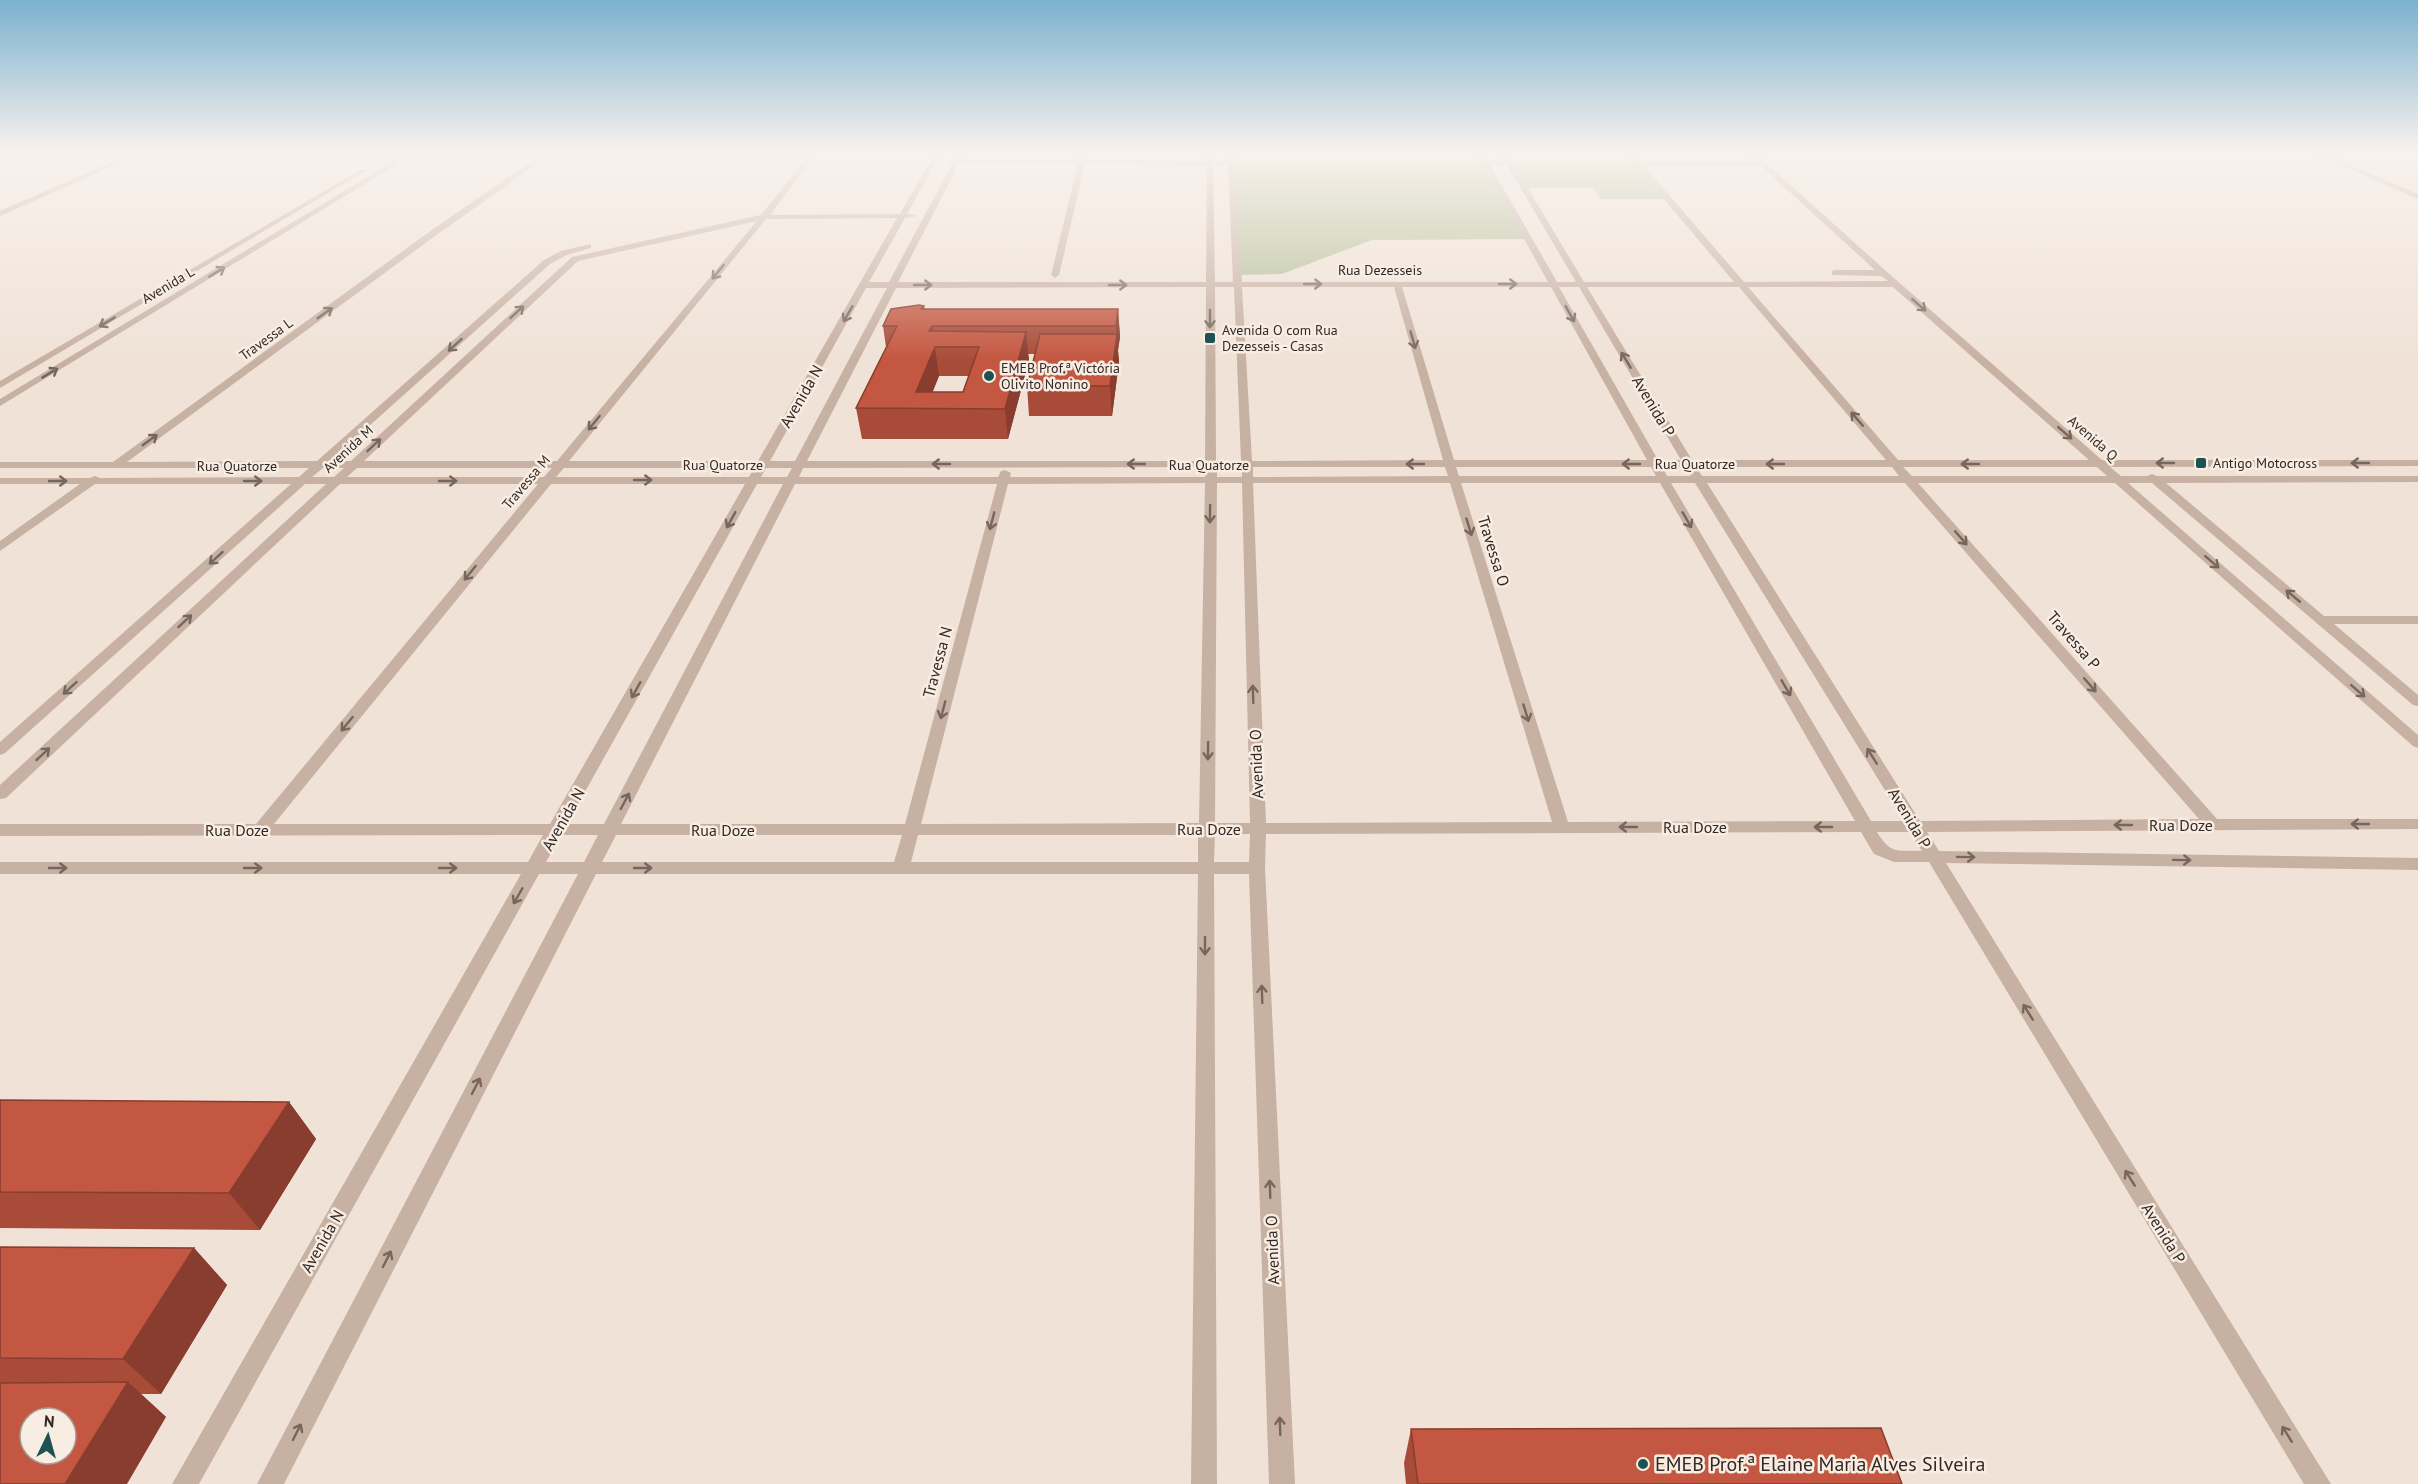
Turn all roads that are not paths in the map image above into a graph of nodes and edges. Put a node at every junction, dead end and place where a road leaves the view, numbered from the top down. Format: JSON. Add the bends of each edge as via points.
{"nodes":[{"id":1,"x":276,"y":222,"type":"edge"},
{"id":2,"x":298,"y":222,"type":"edge"},
{"id":3,"x":452,"y":222,"type":"edge"},
{"id":4,"x":717,"y":222,"type":"edge"},
{"id":5,"x":727,"y":222,"type":"edge"},
{"id":6,"x":759,"y":222,"type":"edge"},
{"id":7,"x":911,"y":222,"type":"edge"},
{"id":8,"x":915,"y":222,"type":"edge"},
{"id":9,"x":1068,"y":222,"type":"edge"},
{"id":10,"x":1210,"y":222,"type":"edge"},
{"id":11,"x":1234,"y":222,"type":"edge"},
{"id":12,"x":1530,"y":222,"type":"edge"},
{"id":13,"x":1530,"y":222,"type":"edge"},
{"id":14,"x":1687,"y":222,"type":"edge"},
{"id":15,"x":1827,"y":222,"type":"edge"},
{"id":16,"x":556,"y":256,"type":"junction"},
{"id":17,"x":575,"y":260,"type":"junction"},
{"id":18,"x":1743,"y":273,"type":"dead end"},
{"id":19,"x":1825,"y":273,"type":"dead end"},
{"id":20,"x":1883,"y":273,"type":"junction"},
{"id":21,"x":1375,"y":274,"type":"dead end"},
{"id":22,"x":1586,"y":274,"type":"dead end"},
{"id":23,"x":1720,"y":274,"type":"dead end"},
{"id":24,"x":1731,"y":274,"type":"junction"},
{"id":25,"x":1055,"y":275,"type":"junction"},
{"id":26,"x":1556,"y":276,"type":"junction"},
{"id":27,"x":867,"y":280,"type":"junction"},
{"id":28,"x":896,"y":280,"type":"junction"},
{"id":29,"x":1210,"y":280,"type":"junction"},
{"id":30,"x":1237,"y":280,"type":"junction"},
{"id":31,"x":1397,"y":284,"type":"junction"},
{"id":32,"x":1580,"y":284,"type":"junction"},
{"id":33,"x":1740,"y":284,"type":"junction"},
{"id":34,"x":1895,"y":284,"type":"junction"},
{"id":35,"x":163,"y":304,"type":"junction"},
{"id":36,"x":136,"y":305,"type":"junction"},
{"id":37,"x":0,"y":385,"type":"edge"},
{"id":38,"x":0,"y":403,"type":"edge"},
{"id":39,"x":2100,"y":463,"type":"junction"},
{"id":40,"x":2418,"y":463,"type":"edge"},
{"id":41,"x":762,"y":464,"type":"junction"},
{"id":42,"x":800,"y":464,"type":"junction"},
{"id":43,"x":1007,"y":464,"type":"junction"},
{"id":44,"x":1450,"y":464,"type":"junction"},
{"id":45,"x":1654,"y":464,"type":"junction"},
{"id":46,"x":1896,"y":464,"type":"junction"},
{"id":47,"x":2136,"y":464,"type":"junction"},
{"id":48,"x":0,"y":465,"type":"edge"},
{"id":49,"x":115,"y":465,"type":"junction"},
{"id":50,"x":320,"y":465,"type":"junction"},
{"id":51,"x":353,"y":465,"type":"junction"},
{"id":52,"x":560,"y":465,"type":"junction"},
{"id":53,"x":1694,"y":471,"type":"junction"},
{"id":54,"x":1210,"y":472,"type":"junction"},
{"id":55,"x":1246,"y":472,"type":"junction"},
{"id":56,"x":2117,"y":478,"type":"junction"},
{"id":57,"x":2154,"y":478,"type":"junction"},
{"id":58,"x":1454,"y":479,"type":"junction"},
{"id":59,"x":1663,"y":479,"type":"junction"},
{"id":60,"x":1908,"y":479,"type":"junction"},
{"id":61,"x":2418,"y":479,"type":"edge"},
{"id":62,"x":547,"y":480,"type":"junction"},
{"id":63,"x":754,"y":480,"type":"junction"},
{"id":64,"x":792,"y":480,"type":"junction"},
{"id":65,"x":1003,"y":480,"type":"junction"},
{"id":66,"x":0,"y":481,"type":"edge"},
{"id":67,"x":93,"y":481,"type":"junction"},
{"id":68,"x":303,"y":481,"type":"junction"},
{"id":69,"x":336,"y":481,"type":"junction"},
{"id":70,"x":0,"y":547,"type":"edge"},
{"id":71,"x":2321,"y":620,"type":"junction"},
{"id":72,"x":2418,"y":620,"type":"edge"},
{"id":73,"x":2418,"y":702,"type":"edge"},
{"id":74,"x":2418,"y":743,"type":"edge"},
{"id":75,"x":0,"y":750,"type":"edge"},
{"id":76,"x":0,"y":794,"type":"edge"},
{"id":77,"x":2418,"y":824,"type":"edge"},
{"id":78,"x":2213,"y":825,"type":"junction"},
{"id":79,"x":1916,"y":826,"type":"junction"},
{"id":80,"x":1867,"y":827,"type":"junction"},
{"id":81,"x":1562,"y":828,"type":"junction"},
{"id":82,"x":912,"y":829,"type":"junction"},
{"id":83,"x":1207,"y":829,"type":"junction"},
{"id":84,"x":1258,"y":829,"type":"junction"},
{"id":85,"x":0,"y":830,"type":"edge"},
{"id":86,"x":260,"y":830,"type":"junction"},
{"id":87,"x":557,"y":830,"type":"junction"},
{"id":88,"x":610,"y":830,"type":"junction"},
{"id":89,"x":1933,"y":856,"type":"junction"},
{"id":90,"x":2418,"y":864,"type":"edge"},
{"id":91,"x":0,"y":868,"type":"edge"},
{"id":92,"x":534,"y":868,"type":"junction"},
{"id":93,"x":589,"y":868,"type":"junction"},
{"id":94,"x":901,"y":868,"type":"junction"},
{"id":95,"x":1206,"y":868,"type":"junction"},
{"id":96,"x":1257,"y":868,"type":"junction"},
{"id":97,"x":185,"y":1484,"type":"edge"},
{"id":98,"x":270,"y":1484,"type":"edge"},
{"id":99,"x":1204,"y":1484,"type":"edge"},
{"id":100,"x":1282,"y":1484,"type":"edge"},
{"id":101,"x":2318,"y":1484,"type":"edge"}],
"edges":[{"from":1,"to":36,"type":"street","name":"Avenida L"},
{"from":35,"to":2,"type":"street","name":"Avenida L","one_way":true},
{"from":49,"to":3,"type":"street","name":"Travessa L","one_way":true},
{"from":4,"to":16,"type":"street","name":"Avenida M","via":[[574,249]]},
{"from":5,"to":17,"type":"street","name":"Avenida M"},
{"from":6,"to":52,"type":"street","name":"Travessa M","one_way":true},
{"from":7,"to":27,"type":"street","name":"Avenida N"},
{"from":8,"to":28,"type":"street","name":"Avenida N"},
{"from":9,"to":25,"type":"street"},
{"from":10,"to":29,"type":"street"},
{"from":11,"to":30,"type":"street","name":"Avenida O"},
{"from":12,"to":26,"type":"street","name":"Avenida P"},
{"from":13,"to":26,"type":"street","name":"Avenida P"},
{"from":14,"to":24,"type":"street"},
{"from":15,"to":20,"type":"street","name":"Avenida Q"},
{"from":16,"to":17,"type":"street"},
{"from":16,"to":50,"type":"street","name":"Avenida M","one_way":true},
{"from":51,"to":17,"type":"street","name":"Avenida M","one_way":true},
{"from":18,"to":24,"type":"street"},
{"from":19,"to":20,"type":"street"},
{"from":20,"to":34,"type":"street","name":"Avenida Q"},
{"from":21,"to":30,"type":"street","name":"Rua Dezesseis"},
{"from":22,"to":26,"type":"street","name":"Rua Dezesseis"},
{"from":23,"to":24,"type":"street"},
{"from":24,"to":33,"type":"street"},
{"from":25,"to":28,"type":"street","name":"Rua Dezesseis"},
{"from":25,"to":29,"type":"street","name":"Rua Dezesseis"},
{"from":31,"to":26,"type":"street","name":"Rua Dezesseis","one_way":true},
{"from":26,"to":32,"type":"street","name":"Avenida P"},
{"from":26,"to":32,"type":"street","name":"Rua Dezesseis"},
{"from":26,"to":45,"type":"street","name":"Avenida P","one_way":true},
{"from":27,"to":28,"type":"street","name":"Rua Dezesseis"},
{"from":27,"to":41,"type":"street","name":"Avenida N","one_way":true},
{"from":28,"to":29,"type":"street","name":"Rua Dezesseis","one_way":true},
{"from":28,"to":42,"type":"street","name":"Avenida N"},
{"from":29,"to":30,"type":"street","name":"Rua Dezesseis"},
{"from":29,"to":54,"type":"street","one_way":true},
{"from":30,"to":31,"type":"street","name":"Rua Dezesseis","one_way":true},
{"from":30,"to":55,"type":"street","name":"Avenida O"},
{"from":31,"to":44,"type":"street","name":"Travessa O","one_way":true},
{"from":32,"to":33,"type":"street","name":"Rua Dezesseis"},
{"from":53,"to":32,"type":"street","name":"Avenida P","one_way":true},
{"from":33,"to":34,"type":"street","name":"Rua Dezesseis"},
{"from":46,"to":33,"type":"street","one_way":true},
{"from":34,"to":39,"type":"street","name":"Avenida Q","one_way":true},
{"from":35,"to":36,"type":"street"},
{"from":38,"to":35,"type":"street","name":"Avenida L","one_way":true},
{"from":36,"to":37,"type":"street","name":"Avenida L","one_way":true},
{"from":39,"to":46,"type":"street","name":"Rua Quatorze","one_way":true},
{"from":39,"to":47,"type":"street","name":"Rua Quatorze"},
{"from":39,"to":56,"type":"street","name":"Avenida Q"},
{"from":40,"to":47,"type":"street","name":"Rua Quatorze","one_way":true},
{"from":41,"to":42,"type":"street","name":"Rua Quatorze"},
{"from":41,"to":52,"type":"street","name":"Rua Quatorze"},
{"from":41,"to":63,"type":"street","name":"Avenida N"},
{"from":43,"to":42,"type":"street","name":"Rua Quatorze","one_way":true},
{"from":42,"to":64,"type":"street","name":"Avenida N"},
{"from":54,"to":43,"type":"street","name":"Rua Quatorze","one_way":true},
{"from":43,"to":65,"type":"street","name":"Travessa N"},
{"from":45,"to":44,"type":"street","name":"Rua Quatorze","one_way":true},
{"from":44,"to":55,"type":"street","name":"Rua Quatorze","one_way":true},
{"from":44,"to":58,"type":"street","name":"Travessa O"},
{"from":45,"to":53,"type":"street","name":"Rua Quatorze"},
{"from":45,"to":59,"type":"street","name":"Avenida P"},
{"from":46,"to":53,"type":"street","name":"Rua Quatorze","one_way":true},
{"from":46,"to":60,"type":"street"},
{"from":47,"to":57,"type":"street","name":"Avenida Q"},
{"from":48,"to":49,"type":"street","name":"Rua Quatorze"},
{"from":49,"to":50,"type":"street","name":"Rua Quatorze"},
{"from":49,"to":67,"type":"street","name":"Travessa L"},
{"from":50,"to":51,"type":"street","name":"Rua Quatorze"},
{"from":50,"to":68,"type":"street","name":"Avenida M"},
{"from":51,"to":52,"type":"street","name":"Rua Quatorze"},
{"from":51,"to":69,"type":"street","name":"Avenida M"},
{"from":52,"to":62,"type":"street","name":"Travessa M"},
{"from":53,"to":59,"type":"street","name":"Rua Quatorze"},
{"from":53,"to":60,"type":"street","name":"Rua Quatorze"},
{"from":79,"to":53,"type":"street","name":"Avenida P","one_way":true},
{"from":54,"to":55,"type":"street","name":"Rua Quatorze"},
{"from":54,"to":65,"type":"street","name":"Rua Quatorze"},
{"from":54,"to":83,"type":"street","one_way":true},
{"from":55,"to":58,"type":"street","name":"Rua Quatorze"},
{"from":84,"to":55,"type":"street","name":"Avenida O","one_way":true},
{"from":56,"to":57,"type":"street","name":"Rua Quatorze"},
{"from":56,"to":60,"type":"street","name":"Rua Quatorze"},
{"from":56,"to":74,"type":"street","name":"Avenida Q","one_way":true},
{"from":57,"to":61,"type":"street","name":"Rua Quatorze"},
{"from":71,"to":57,"type":"street","name":"Avenida Q","one_way":true},
{"from":58,"to":59,"type":"street","name":"Rua Quatorze"},
{"from":58,"to":81,"type":"street","name":"Travessa O","one_way":true},
{"from":59,"to":80,"type":"street","name":"Avenida P","one_way":true},
{"from":60,"to":78,"type":"street","name":"Travessa P","one_way":true},
{"from":62,"to":63,"type":"street","name":"Rua Quatorze","one_way":true},
{"from":69,"to":62,"type":"street","name":"Rua Quatorze","one_way":true},
{"from":62,"to":86,"type":"street","name":"Travessa M","one_way":true},
{"from":63,"to":64,"type":"street","name":"Rua Quatorze"},
{"from":63,"to":87,"type":"street","name":"Avenida N","one_way":true},
{"from":64,"to":65,"type":"street","name":"Rua Quatorze"},
{"from":88,"to":64,"type":"street","name":"Avenida N","one_way":true},
{"from":65,"to":82,"type":"street","name":"Travessa N","one_way":true},
{"from":66,"to":67,"type":"street","name":"Rua Quatorze","one_way":true},
{"from":67,"to":68,"type":"street","name":"Rua Quatorze","one_way":true},
{"from":67,"to":70,"type":"street","name":"Travessa L"},
{"from":68,"to":69,"type":"street","name":"Rua Quatorze"},
{"from":68,"to":75,"type":"street","name":"Avenida M","one_way":true},
{"from":76,"to":69,"type":"street","name":"Avenida M","one_way":true},
{"from":71,"to":72,"type":"street"},
{"from":71,"to":73,"type":"street","name":"Avenida Q"},
{"from":77,"to":78,"type":"street","name":"Rua Doze","one_way":true},
{"from":78,"to":79,"type":"street","name":"Rua Doze","one_way":true},
{"from":79,"to":80,"type":"street","name":"Rua Doze"},
{"from":79,"to":89,"type":"street","name":"Avenida P"},
{"from":80,"to":81,"type":"street","name":"Rua Doze","one_way":true},
{"from":80,"to":89,"type":"street","name":"Avenida P","via":[[1880,850],[1887,854]]},
{"from":81,"to":84,"type":"street","name":"Rua Doze"},
{"from":82,"to":83,"type":"street","name":"Rua Doze"},
{"from":82,"to":88,"type":"street","name":"Rua Doze"},
{"from":82,"to":94,"type":"street","name":"Travessa N"},
{"from":83,"to":84,"type":"street","name":"Rua Doze"},
{"from":83,"to":95,"type":"street"},
{"from":84,"to":96,"type":"street","name":"Avenida O"},
{"from":85,"to":86,"type":"street","name":"Rua Doze"},
{"from":86,"to":87,"type":"street","name":"Rua Doze"},
{"from":87,"to":88,"type":"street","name":"Rua Doze"},
{"from":87,"to":92,"type":"street","name":"Avenida N"},
{"from":88,"to":93,"type":"street","name":"Avenida N"},
{"from":89,"to":90,"type":"street","one_way":true},
{"from":101,"to":89,"type":"street","name":"Avenida P","one_way":true},
{"from":91,"to":92,"type":"street","one_way":true},
{"from":92,"to":93,"type":"street"},
{"from":92,"to":97,"type":"street","name":"Avenida N","one_way":true},
{"from":93,"to":94,"type":"street","one_way":true},
{"from":98,"to":93,"type":"street","name":"Avenida N","one_way":true},
{"from":94,"to":95,"type":"street"},
{"from":95,"to":96,"type":"street"},
{"from":95,"to":99,"type":"street","one_way":true},
{"from":100,"to":96,"type":"street","name":"Avenida O","one_way":true}]}
